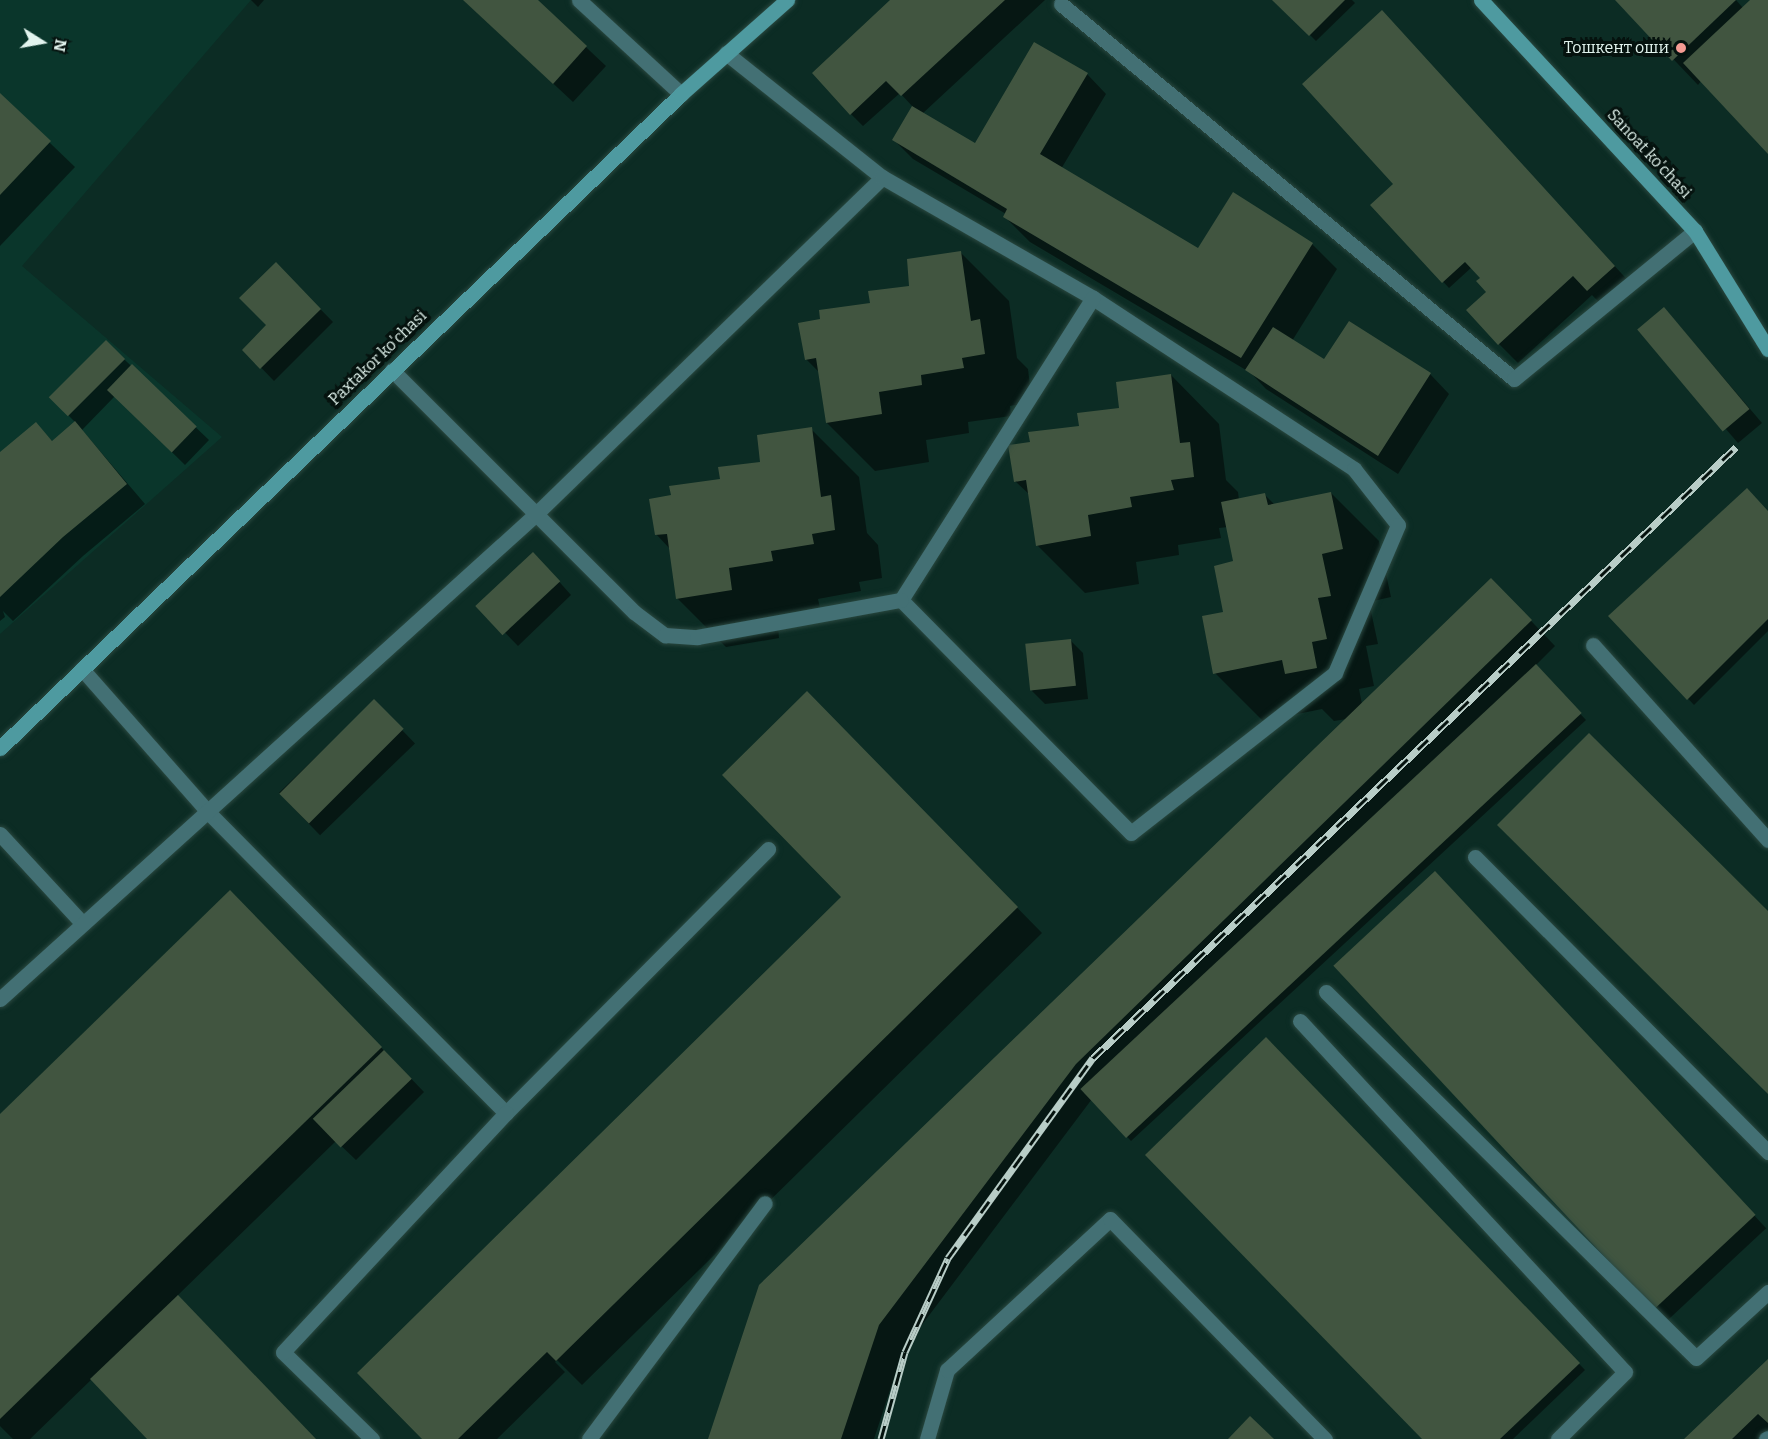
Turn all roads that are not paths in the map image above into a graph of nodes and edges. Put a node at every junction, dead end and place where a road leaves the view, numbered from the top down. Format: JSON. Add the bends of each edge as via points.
{"nodes":[{"id":1,"x":579,"y":0,"type":"edge"},
{"id":2,"x":787,"y":0,"type":"edge"},
{"id":3,"x":1482,"y":0,"type":"edge"},
{"id":4,"x":1061,"y":4,"type":"dead end"},
{"id":5,"x":726,"y":54,"type":"junction"},
{"id":6,"x":681,"y":94,"type":"junction"},
{"id":7,"x":882,"y":177,"type":"junction"},
{"id":8,"x":1695,"y":231,"type":"junction"},
{"id":9,"x":1093,"y":298,"type":"junction"},
{"id":10,"x":1768,"y":349,"type":"edge"},
{"id":11,"x":392,"y":370,"type":"junction"},
{"id":12,"x":536,"y":514,"type":"junction"},
{"id":13,"x":901,"y":600,"type":"junction"},
{"id":14,"x":1593,"y":645,"type":"dead end"},
{"id":15,"x":82,"y":669,"type":"junction"},
{"id":16,"x":0,"y":748,"type":"edge"},
{"id":17,"x":207,"y":811,"type":"junction"},
{"id":18,"x":0,"y":834,"type":"edge"},
{"id":19,"x":1768,"y":840,"type":"edge"},
{"id":20,"x":768,"y":849,"type":"dead end"},
{"id":21,"x":1475,"y":857,"type":"dead end"},
{"id":22,"x":83,"y":924,"type":"junction"},
{"id":23,"x":1326,"y":992,"type":"dead end"},
{"id":24,"x":0,"y":999,"type":"edge"},
{"id":25,"x":1300,"y":1021,"type":"dead end"},
{"id":26,"x":506,"y":1113,"type":"junction"},
{"id":27,"x":1768,"y":1152,"type":"edge"},
{"id":28,"x":765,"y":1203,"type":"dead end"},
{"id":29,"x":1768,"y":1292,"type":"edge"},
{"id":30,"x":372,"y":1439,"type":"edge"},
{"id":31,"x":589,"y":1439,"type":"edge"},
{"id":32,"x":927,"y":1439,"type":"edge"},
{"id":33,"x":1325,"y":1439,"type":"edge"},
{"id":34,"x":1558,"y":1439,"type":"edge"}],
"edges":[{"from":1,"to":6,"type":"street"},
{"from":2,"to":5,"type":"main road","name":"Paxtakor ko'chasi"},
{"from":3,"to":8,"type":"main road","name":"Sanoat ko'chasi"},
{"from":4,"to":8,"type":"street","via":[[1514,379]]},
{"from":5,"to":6,"type":"main road","name":"Paxtakor ko'chasi"},
{"from":5,"to":7,"type":"street"},
{"from":6,"to":11,"type":"main road","name":"Paxtakor ko'chasi"},
{"from":7,"to":9,"type":"street"},
{"from":7,"to":12,"type":"street"},
{"from":8,"to":10,"type":"main road","name":"Sanoat ko'chasi"},
{"from":9,"to":13,"type":"street"},
{"from":9,"to":13,"type":"street","via":[[1354,470],[1398,525],[1335,673],[1131,833]]},
{"from":11,"to":12,"type":"street"},
{"from":11,"to":15,"type":"main road","name":"Paxtakor ko'chasi"},
{"from":12,"to":13,"type":"street","via":[[634,612],[665,635],[697,637]]},
{"from":12,"to":17,"type":"street"},
{"from":14,"to":19,"type":"street"},
{"from":15,"to":16,"type":"main road","name":"Paxtakor ko'chasi"},
{"from":15,"to":17,"type":"street"},
{"from":17,"to":22,"type":"street"},
{"from":17,"to":26,"type":"street"},
{"from":18,"to":22,"type":"street"},
{"from":20,"to":26,"type":"street"},
{"from":21,"to":27,"type":"street"},
{"from":22,"to":24,"type":"street"},
{"from":23,"to":29,"type":"street","via":[[1696,1358]]},
{"from":25,"to":34,"type":"street","via":[[1625,1372]]},
{"from":26,"to":30,"type":"street","via":[[283,1352]]},
{"from":28,"to":31,"type":"street"},
{"from":32,"to":33,"type":"street","via":[[947,1370],[1110,1219]]}]}
